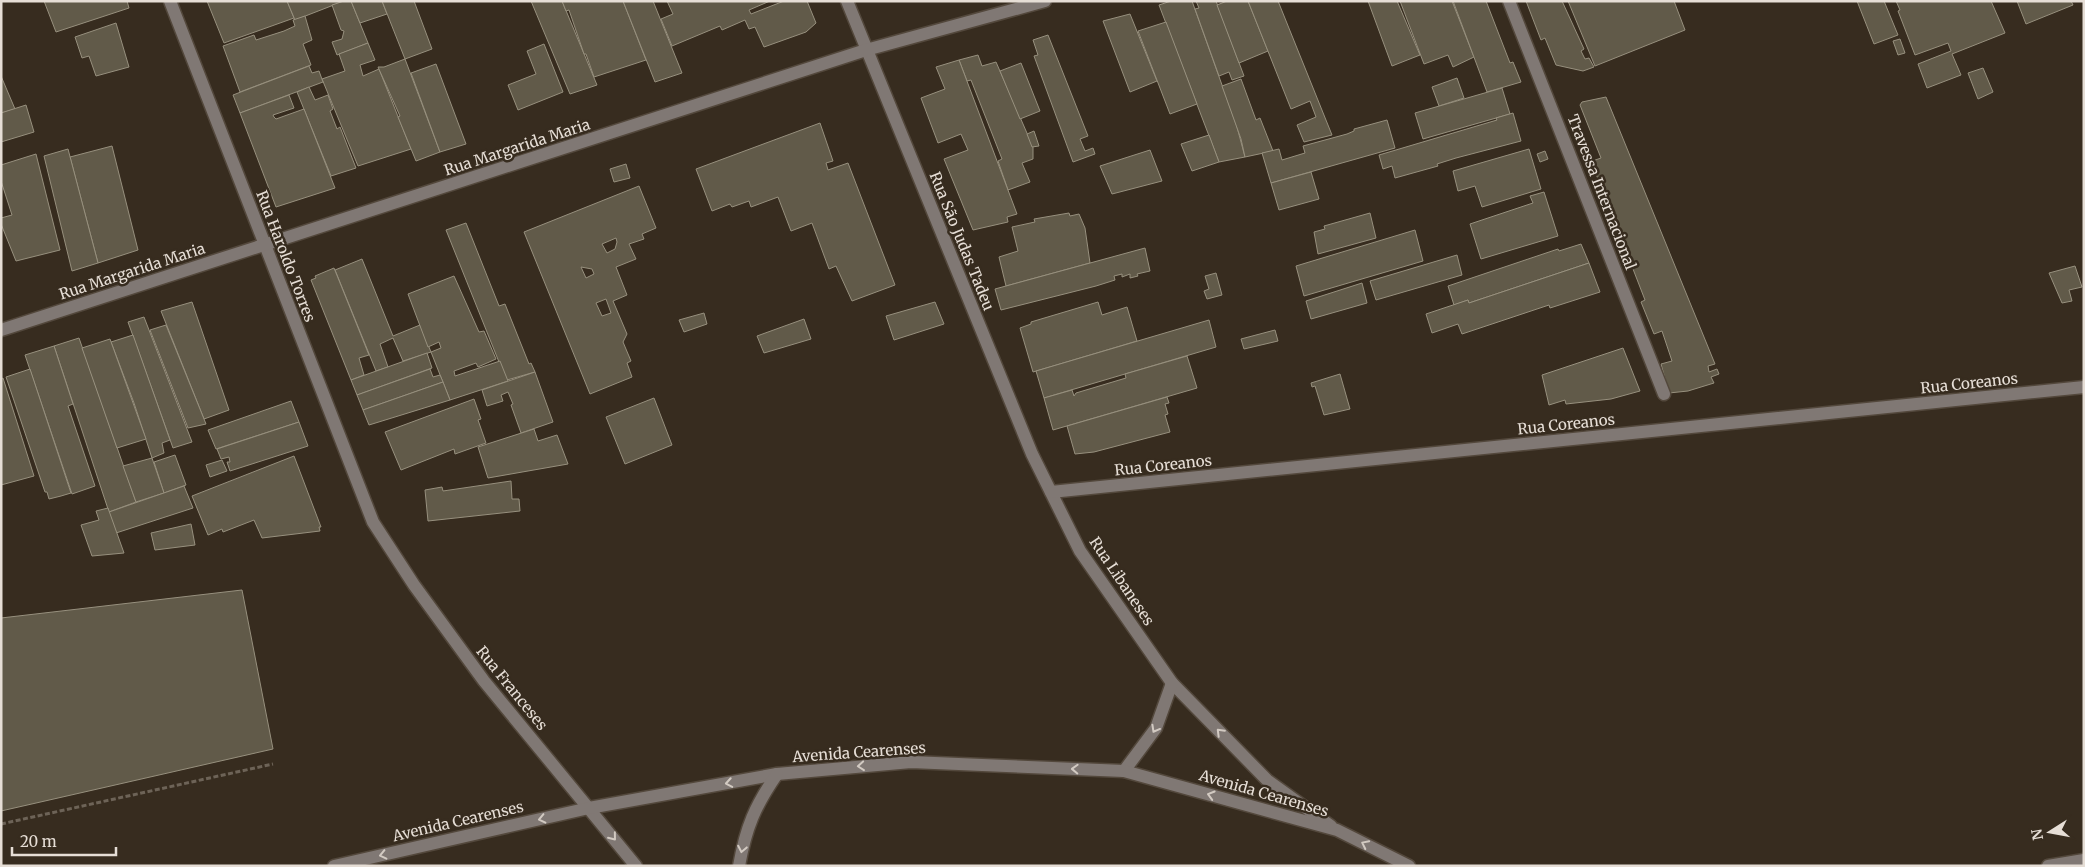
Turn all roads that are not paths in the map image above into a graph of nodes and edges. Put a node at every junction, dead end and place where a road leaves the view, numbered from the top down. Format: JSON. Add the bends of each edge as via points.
{"nodes":[{"id":1,"x":170,"y":1,"type":"edge"},
{"id":2,"x":847,"y":1,"type":"edge"},
{"id":3,"x":1045,"y":1,"type":"edge"},
{"id":4,"x":1509,"y":1,"type":"edge"},
{"id":5,"x":866,"y":50,"type":"junction"},
{"id":6,"x":265,"y":246,"type":"junction"},
{"id":7,"x":1,"y":330,"type":"edge"},
{"id":8,"x":2084,"y":387,"type":"edge"},
{"id":9,"x":1664,"y":394,"type":"dead end"},
{"id":10,"x":1051,"y":492,"type":"junction"},
{"id":11,"x":373,"y":522,"type":"joint"},
{"id":12,"x":1172,"y":683,"type":"junction"},
{"id":13,"x":1124,"y":771,"type":"junction"},
{"id":14,"x":776,"y":774,"type":"junction"},
{"id":15,"x":589,"y":808,"type":"junction"},
{"id":16,"x":1337,"y":830,"type":"junction"},
{"id":17,"x":2084,"y":860,"type":"edge"},
{"id":18,"x":334,"y":866,"type":"edge"},
{"id":19,"x":636,"y":866,"type":"edge"},
{"id":20,"x":740,"y":866,"type":"edge"},
{"id":21,"x":1409,"y":866,"type":"edge"},
{"id":22,"x":2048,"y":866,"type":"edge"}],
"edges":[{"from":1,"to":6,"type":"street","name":"Rua Haroldo Torres"},
{"from":2,"to":5,"type":"street","name":"Rua São Judas Tadeu"},
{"from":3,"to":5,"type":"street","name":"Rua Margarida Maria"},
{"from":4,"to":9,"type":"street","name":"Travessa Internacional"},
{"from":5,"to":6,"type":"street","name":"Rua Margarida Maria"},
{"from":5,"to":10,"type":"street","name":"Rua São Judas Tadeu","via":[[1032,454]]},
{"from":6,"to":7,"type":"street","name":"Rua Margarida Maria"},
{"from":6,"to":11,"type":"street","name":"Rua Haroldo Torres"},
{"from":8,"to":10,"type":"street","name":"Rua Coreanos"},
{"from":10,"to":12,"type":"street","name":"Rua Libaneses","via":[[1080,550]]},
{"from":11,"to":15,"type":"street","name":"Rua Franceses","via":[[484,682]]},
{"from":12,"to":13,"type":"street","one_way":true,"via":[[1156,728]]},
{"from":16,"to":12,"type":"street","name":"Rua Libaneses","one_way":true,"via":[[1267,780]]},
{"from":13,"to":14,"type":"street","name":"Avenida Cearenses","one_way":true,"via":[[911,762]]},
{"from":16,"to":13,"type":"street","name":"Avenida Cearenses","one_way":true},
{"from":14,"to":15,"type":"street","name":"Avenida Cearenses","one_way":true},
{"from":14,"to":20,"type":"street","one_way":true,"via":[[747,827]]},
{"from":15,"to":18,"type":"street","name":"Avenida Cearenses","one_way":true},
{"from":15,"to":19,"type":"street","name":"Rua Franceses","one_way":true},
{"from":21,"to":16,"type":"street","name":"Avenida Cearenses","one_way":true},
{"from":17,"to":22,"type":"street"}]}
